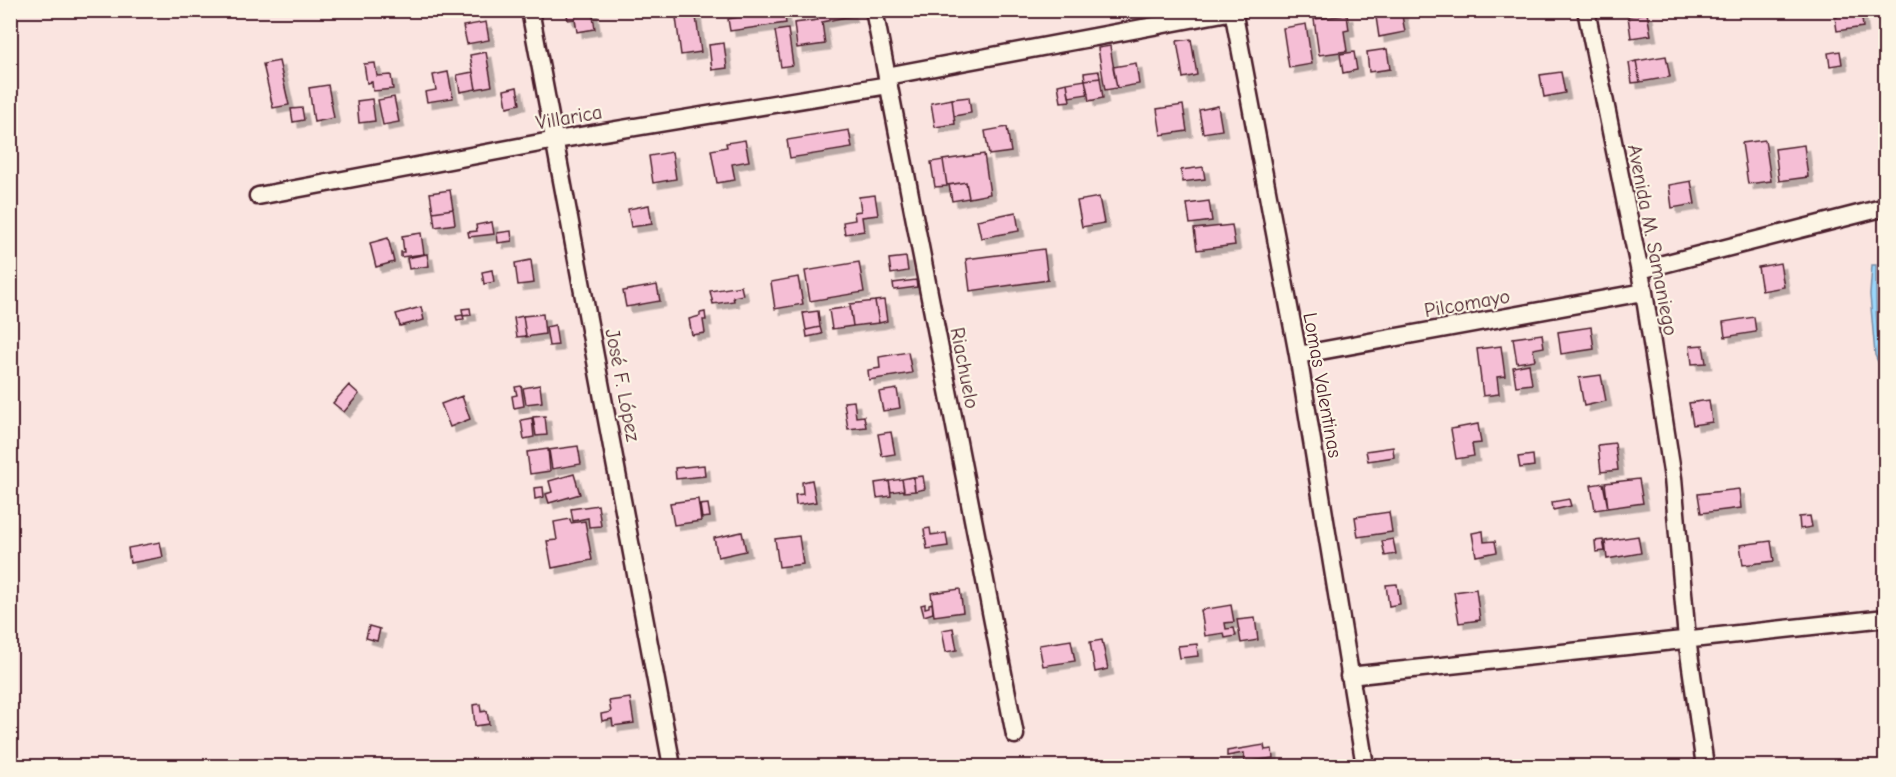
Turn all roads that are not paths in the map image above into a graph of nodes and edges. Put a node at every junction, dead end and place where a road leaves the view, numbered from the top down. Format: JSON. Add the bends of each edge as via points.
{"nodes":[{"id":1,"x":530,"y":10,"type":"edge"},
{"id":2,"x":874,"y":10,"type":"edge"},
{"id":3,"x":1586,"y":10,"type":"edge"},
{"id":4,"x":1236,"y":11,"type":"edge"},
{"id":5,"x":888,"y":80,"type":"junction"},
{"id":6,"x":556,"y":140,"type":"junction"},
{"id":7,"x":258,"y":196,"type":"dead end"},
{"id":8,"x":1886,"y":207,"type":"edge"},
{"id":9,"x":1640,"y":270,"type":"junction"},
{"id":10,"x":1644,"y":292,"type":"junction"},
{"id":11,"x":1298,"y":355,"type":"junction"},
{"id":12,"x":1886,"y":618,"type":"edge"},
{"id":13,"x":1687,"y":639,"type":"junction"},
{"id":14,"x":1349,"y":676,"type":"junction"},
{"id":15,"x":1015,"y":735,"type":"dead end"},
{"id":16,"x":672,"y":766,"type":"edge"},
{"id":17,"x":1365,"y":766,"type":"edge"},
{"id":18,"x":1705,"y":766,"type":"edge"}],
"edges":[{"from":1,"to":6,"type":"street","name":"José F. López"},
{"from":2,"to":5,"type":"street","name":"Riachuelo"},
{"from":3,"to":9,"type":"street","name":"Avenida M. Samaniego"},
{"from":4,"to":5,"type":"street","name":"Villarica"},
{"from":4,"to":11,"type":"street","name":"Lomas Valentinas"},
{"from":5,"to":6,"type":"street","name":"Villarica"},
{"from":5,"to":15,"type":"street","name":"Riachuelo"},
{"from":6,"to":7,"type":"street","name":"Villarica"},
{"from":6,"to":16,"type":"street","name":"José F. López"},
{"from":8,"to":9,"type":"street"},
{"from":9,"to":10,"type":"street","name":"Avenida M. Samaniego"},
{"from":10,"to":11,"type":"street","name":"Pilcomayo"},
{"from":10,"to":13,"type":"street","name":"Avenida M. Samaniego","via":[[1673,478]]},
{"from":11,"to":14,"type":"street","name":"Lomas Valentinas"},
{"from":12,"to":13,"type":"street"},
{"from":13,"to":14,"type":"street"},
{"from":13,"to":18,"type":"street","name":"Avenida M. Samaniego"},
{"from":14,"to":17,"type":"street","name":"Lomas Valentinas"}]}
